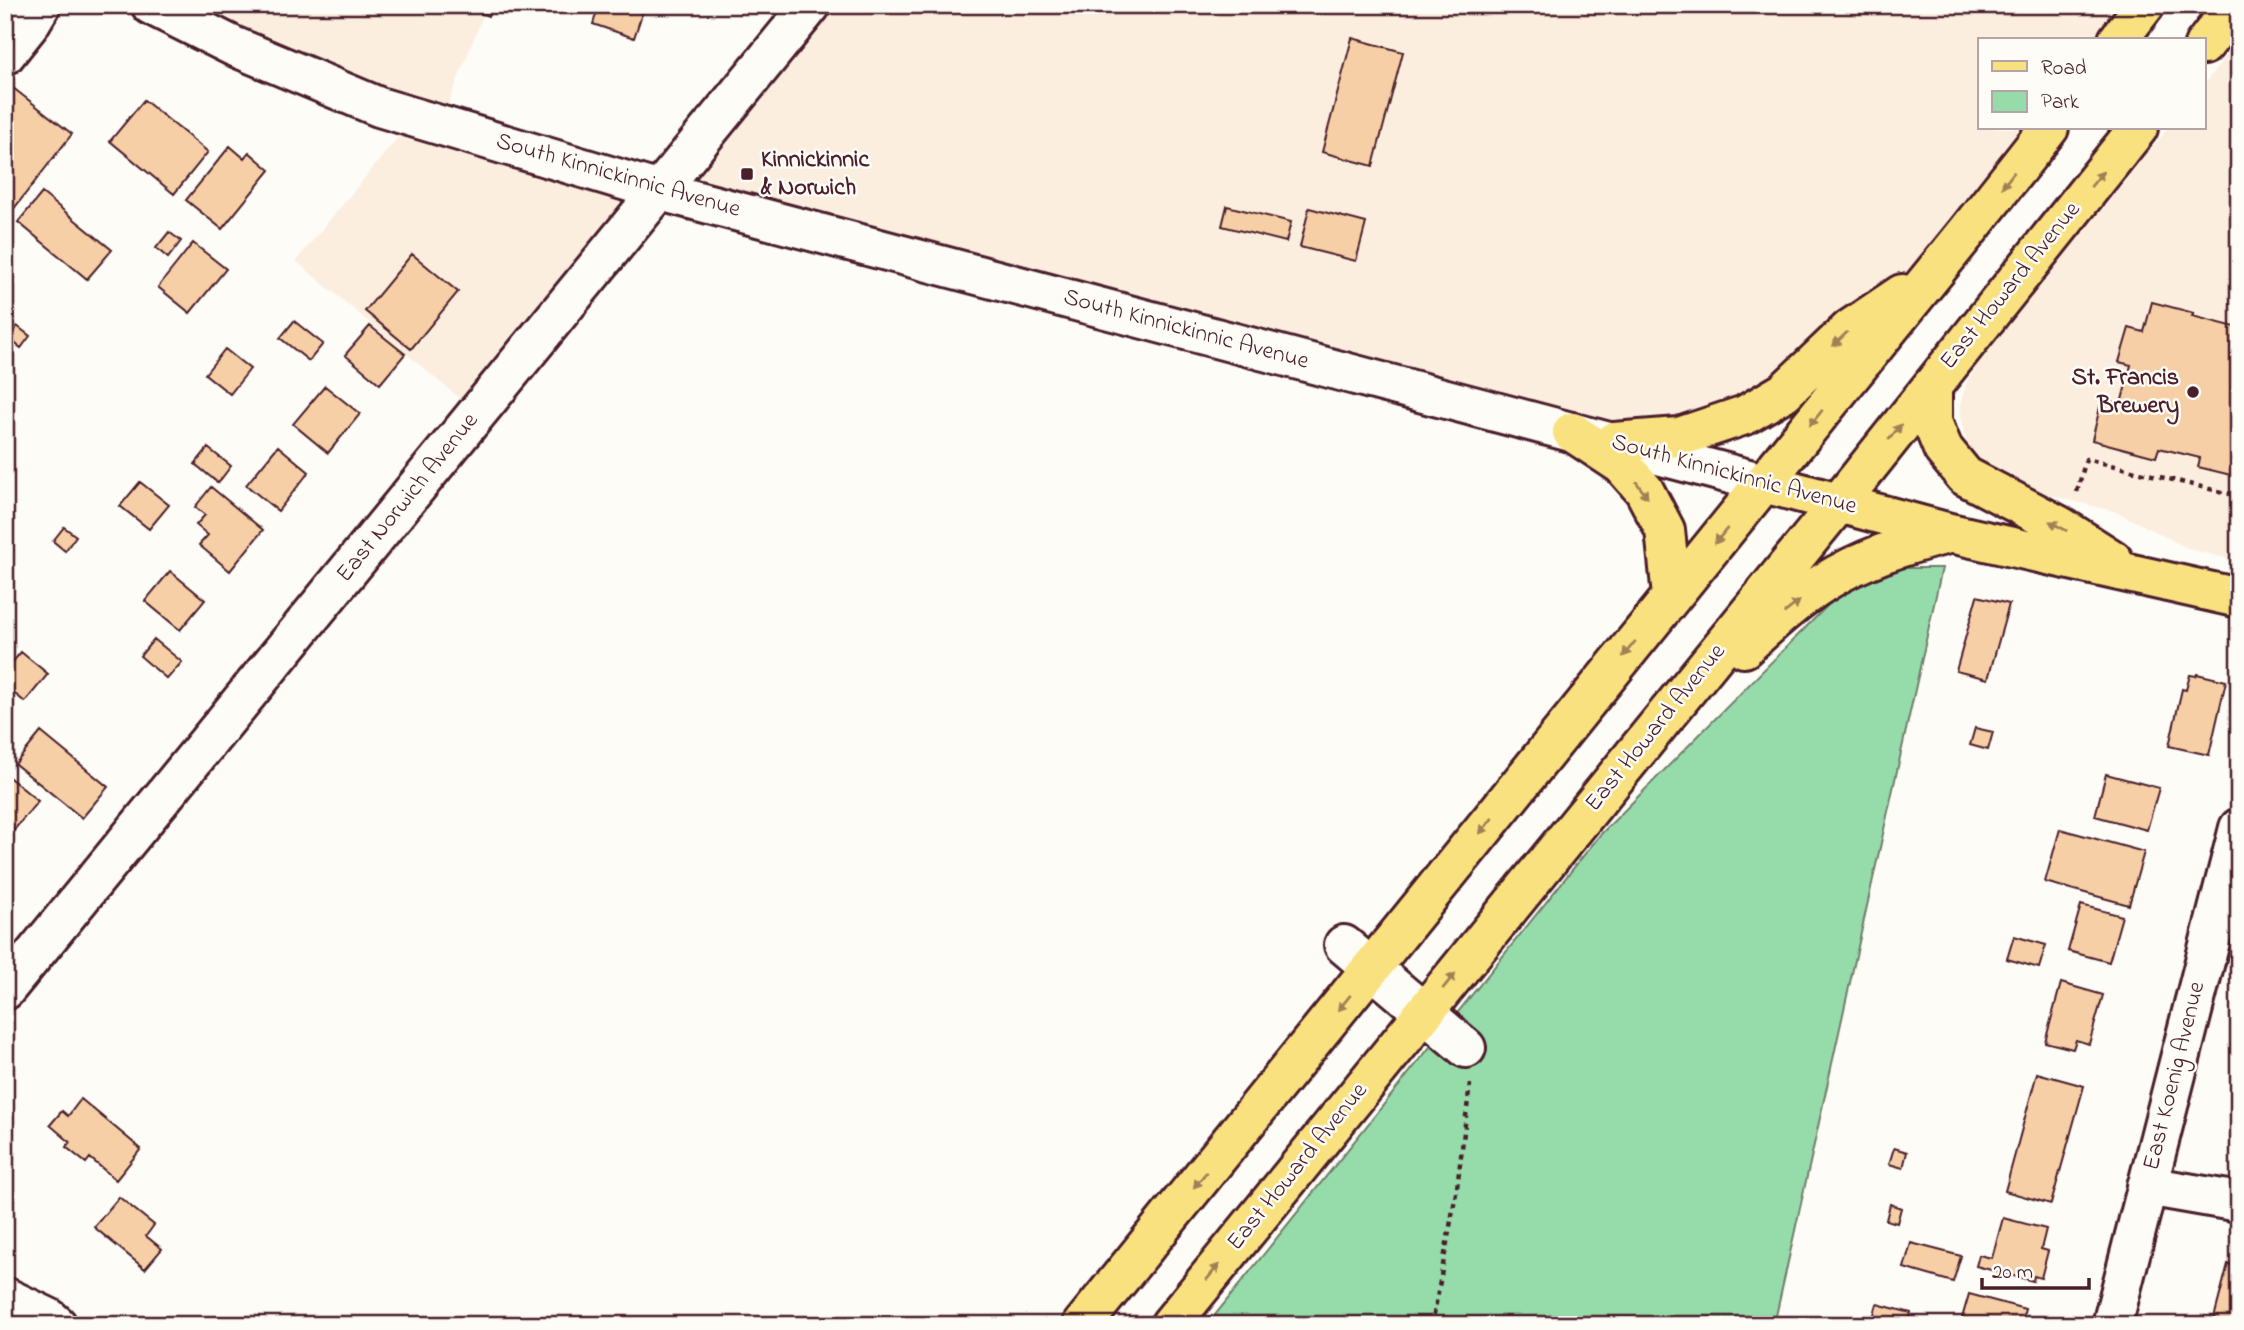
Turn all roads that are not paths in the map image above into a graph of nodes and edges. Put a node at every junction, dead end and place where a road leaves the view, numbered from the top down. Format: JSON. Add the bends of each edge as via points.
{"nodes":[{"id":1,"x":41,"y":5,"type":"edge"},
{"id":2,"x":151,"y":5,"type":"edge"},
{"id":3,"x":811,"y":5,"type":"edge"},
{"id":4,"x":2145,"y":5,"type":"edge"},
{"id":5,"x":2235,"y":5,"type":"edge"},
{"id":6,"x":2120,"y":38,"type":"edge"},
{"id":7,"x":2206,"y":42,"type":"edge"},
{"id":8,"x":5,"y":55,"type":"edge"},
{"id":9,"x":2047,"y":130,"type":"edge"},
{"id":10,"x":2136,"y":130,"type":"edge"},
{"id":11,"x":660,"y":191,"type":"junction"},
{"id":12,"x":1936,"y":271,"type":"junction"},
{"id":13,"x":1932,"y":386,"type":"junction"},
{"id":14,"x":1572,"y":432,"type":"junction"},
{"id":15,"x":1614,"y":442,"type":"junction"},
{"id":16,"x":1764,"y":483,"type":"junction"},
{"id":17,"x":1838,"y":504,"type":"junction"},
{"id":18,"x":1950,"y":533,"type":"junction"},
{"id":19,"x":2137,"y":575,"type":"junction"},
{"id":20,"x":1672,"y":596,"type":"junction"},
{"id":21,"x":2239,"y":598,"type":"edge"},
{"id":22,"x":1666,"y":715,"type":"junction"},
{"id":23,"x":2239,"y":828,"type":"edge"},
{"id":24,"x":1358,"y":956,"type":"junction"},
{"id":25,"x":5,"y":990,"type":"edge"},
{"id":26,"x":1425,"y":1011,"type":"junction"},
{"id":27,"x":1466,"y":1048,"type":"road end"},
{"id":28,"x":2147,"y":1186,"type":"junction"},
{"id":29,"x":2239,"y":1202,"type":"edge"},
{"id":30,"x":5,"y":1297,"type":"edge"},
{"id":31,"x":50,"y":1323,"type":"edge"},
{"id":32,"x":1082,"y":1325,"type":"edge"},
{"id":33,"x":1170,"y":1325,"type":"edge"},
{"id":34,"x":2112,"y":1325,"type":"edge"}],
"edges":[{"from":1,"to":8,"type":"street"},
{"from":2,"to":11,"type":"street","name":"South Kinnickinnic Avenue","via":[[233,46],[379,107]]},
{"from":3,"to":11,"type":"street","name":"East Norwich Avenue"},
{"from":4,"to":6,"type":"main road"},
{"from":5,"to":7,"type":"main road"},
{"from":9,"to":12,"type":"main road","one_way":true},
{"from":13,"to":10,"type":"main road","name":"East Howard Avenue","one_way":true},
{"from":11,"to":14,"type":"street","name":"South Kinnickinnic Avenue"},
{"from":11,"to":25,"type":"street","name":"East Norwich Avenue"},
{"from":12,"to":15,"type":"main road","one_way":true,"via":[[1850,329],[1784,392],[1745,415],[1679,437]]},
{"from":12,"to":16,"type":"main road","one_way":true},
{"from":17,"to":13,"type":"main road","name":"East Howard Avenue","one_way":true},
{"from":19,"to":13,"type":"main road","one_way":true,"via":[[2060,526],[1965,476],[1943,449],[1932,422]]},
{"from":14,"to":15,"type":"street","name":"South Kinnickinnic Avenue"},
{"from":14,"to":20,"type":"main road","one_way":true,"via":[[1622,465],[1644,490],[1665,530]]},
{"from":15,"to":16,"type":"street","name":"South Kinnickinnic Avenue"},
{"from":16,"to":17,"type":"main road","name":"South Kinnickinnic Avenue"},
{"from":16,"to":20,"type":"main road","one_way":true},
{"from":17,"to":18,"type":"main road","name":"South Kinnickinnic Avenue"},
{"from":17,"to":22,"type":"main road","name":"East Howard Avenue"},
{"from":18,"to":19,"type":"main road","name":"South Kinnickinnic Avenue"},
{"from":22,"to":18,"type":"main road","one_way":true,"via":[[1822,583],[1901,546]]},
{"from":19,"to":21,"type":"main road","name":"South Kinnickinnic Avenue"},
{"from":20,"to":24,"type":"main road","one_way":true},
{"from":26,"to":22,"type":"main road","name":"East Howard Avenue","one_way":true},
{"from":23,"to":28,"type":"street","name":"East Koenig Avenue"},
{"from":24,"to":26,"type":"street"},
{"from":24,"to":32,"type":"main road","one_way":true},
{"from":26,"to":27,"type":"street"},
{"from":33,"to":26,"type":"main road","name":"East Howard Avenue","one_way":true},
{"from":28,"to":29,"type":"street"},
{"from":28,"to":34,"type":"street","name":"East Koenig Avenue"},
{"from":30,"to":31,"type":"street"}]}
